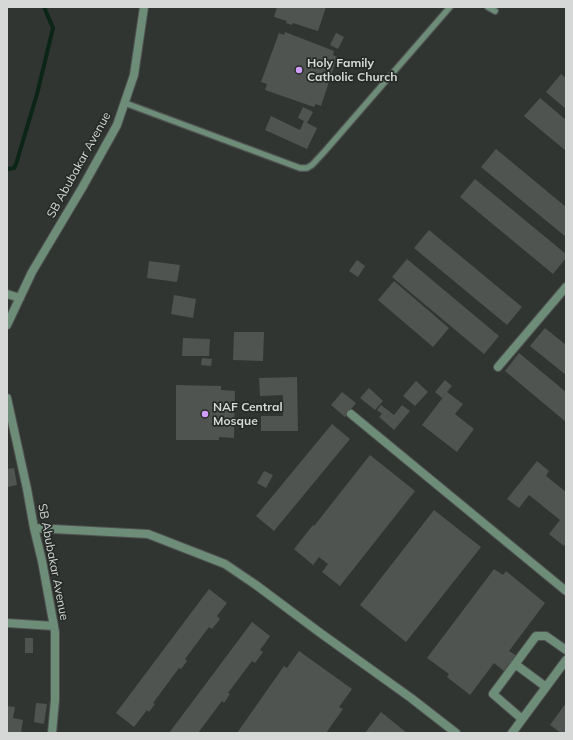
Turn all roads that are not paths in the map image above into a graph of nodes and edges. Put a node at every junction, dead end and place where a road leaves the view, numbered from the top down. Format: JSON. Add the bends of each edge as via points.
{"nodes":[{"id":1,"x":144,"y":7,"type":"edge"},
{"id":2,"x":450,"y":7,"type":"edge"},
{"id":3,"x":488,"y":7,"type":"edge"},
{"id":4,"x":495,"y":11,"type":"dead end"},
{"id":5,"x":124,"y":102,"type":"junction"},
{"id":6,"x":566,"y":287,"type":"edge"},
{"id":7,"x":7,"y":294,"type":"edge"},
{"id":8,"x":20,"y":298,"type":"junction"},
{"id":9,"x":7,"y":325,"type":"edge"},
{"id":10,"x":498,"y":367,"type":"dead end"},
{"id":11,"x":7,"y":398,"type":"edge"},
{"id":12,"x":351,"y":414,"type":"dead end"},
{"id":13,"x":34,"y":528,"type":"junction"},
{"id":14,"x":566,"y":591,"type":"edge"},
{"id":15,"x":7,"y":623,"type":"edge"},
{"id":16,"x":54,"y":626,"type":"junction"},
{"id":17,"x":566,"y":650,"type":"edge"},
{"id":18,"x":566,"y":660,"type":"edge"},
{"id":19,"x":515,"y":664,"type":"junction"},
{"id":20,"x":546,"y":687,"type":"junction"},
{"id":21,"x":522,"y":719,"type":"junction"},
{"id":22,"x":52,"y":733,"type":"edge"},
{"id":23,"x":456,"y":733,"type":"edge"},
{"id":24,"x":512,"y":733,"type":"edge"}],
"edges":[{"from":1,"to":5,"type":"street","name":"SB Abubakar Avenue","via":[[134,75]]},
{"from":2,"to":5,"type":"lane","via":[[325,152],[312,166],[306,168],[300,168]]},
{"from":3,"to":4,"type":"lane"},
{"from":5,"to":8,"type":"street","name":"SB Abubakar Avenue","via":[[117,125],[32,272]]},
{"from":6,"to":10,"type":"street"},
{"from":7,"to":8,"type":"street"},
{"from":8,"to":9,"type":"street","name":"SB Abubakar Avenue"},
{"from":11,"to":13,"type":"street","name":"SB Abubakar Avenue"},
{"from":12,"to":14,"type":"street"},
{"from":13,"to":16,"type":"street","name":"SB Abubakar Avenue"},
{"from":13,"to":23,"type":"street","via":[[148,534],[225,564]]},
{"from":15,"to":16,"type":"street"},
{"from":16,"to":22,"type":"street","name":"SB Abubakar Avenue","via":[[56,700]]},
{"from":17,"to":19,"type":"street","via":[[546,636],[536,636]]},
{"from":18,"to":20,"type":"street"},
{"from":19,"to":20,"type":"street"},
{"from":19,"to":21,"type":"street","via":[[493,694]]},
{"from":20,"to":21,"type":"street"},
{"from":21,"to":24,"type":"street"}]}
